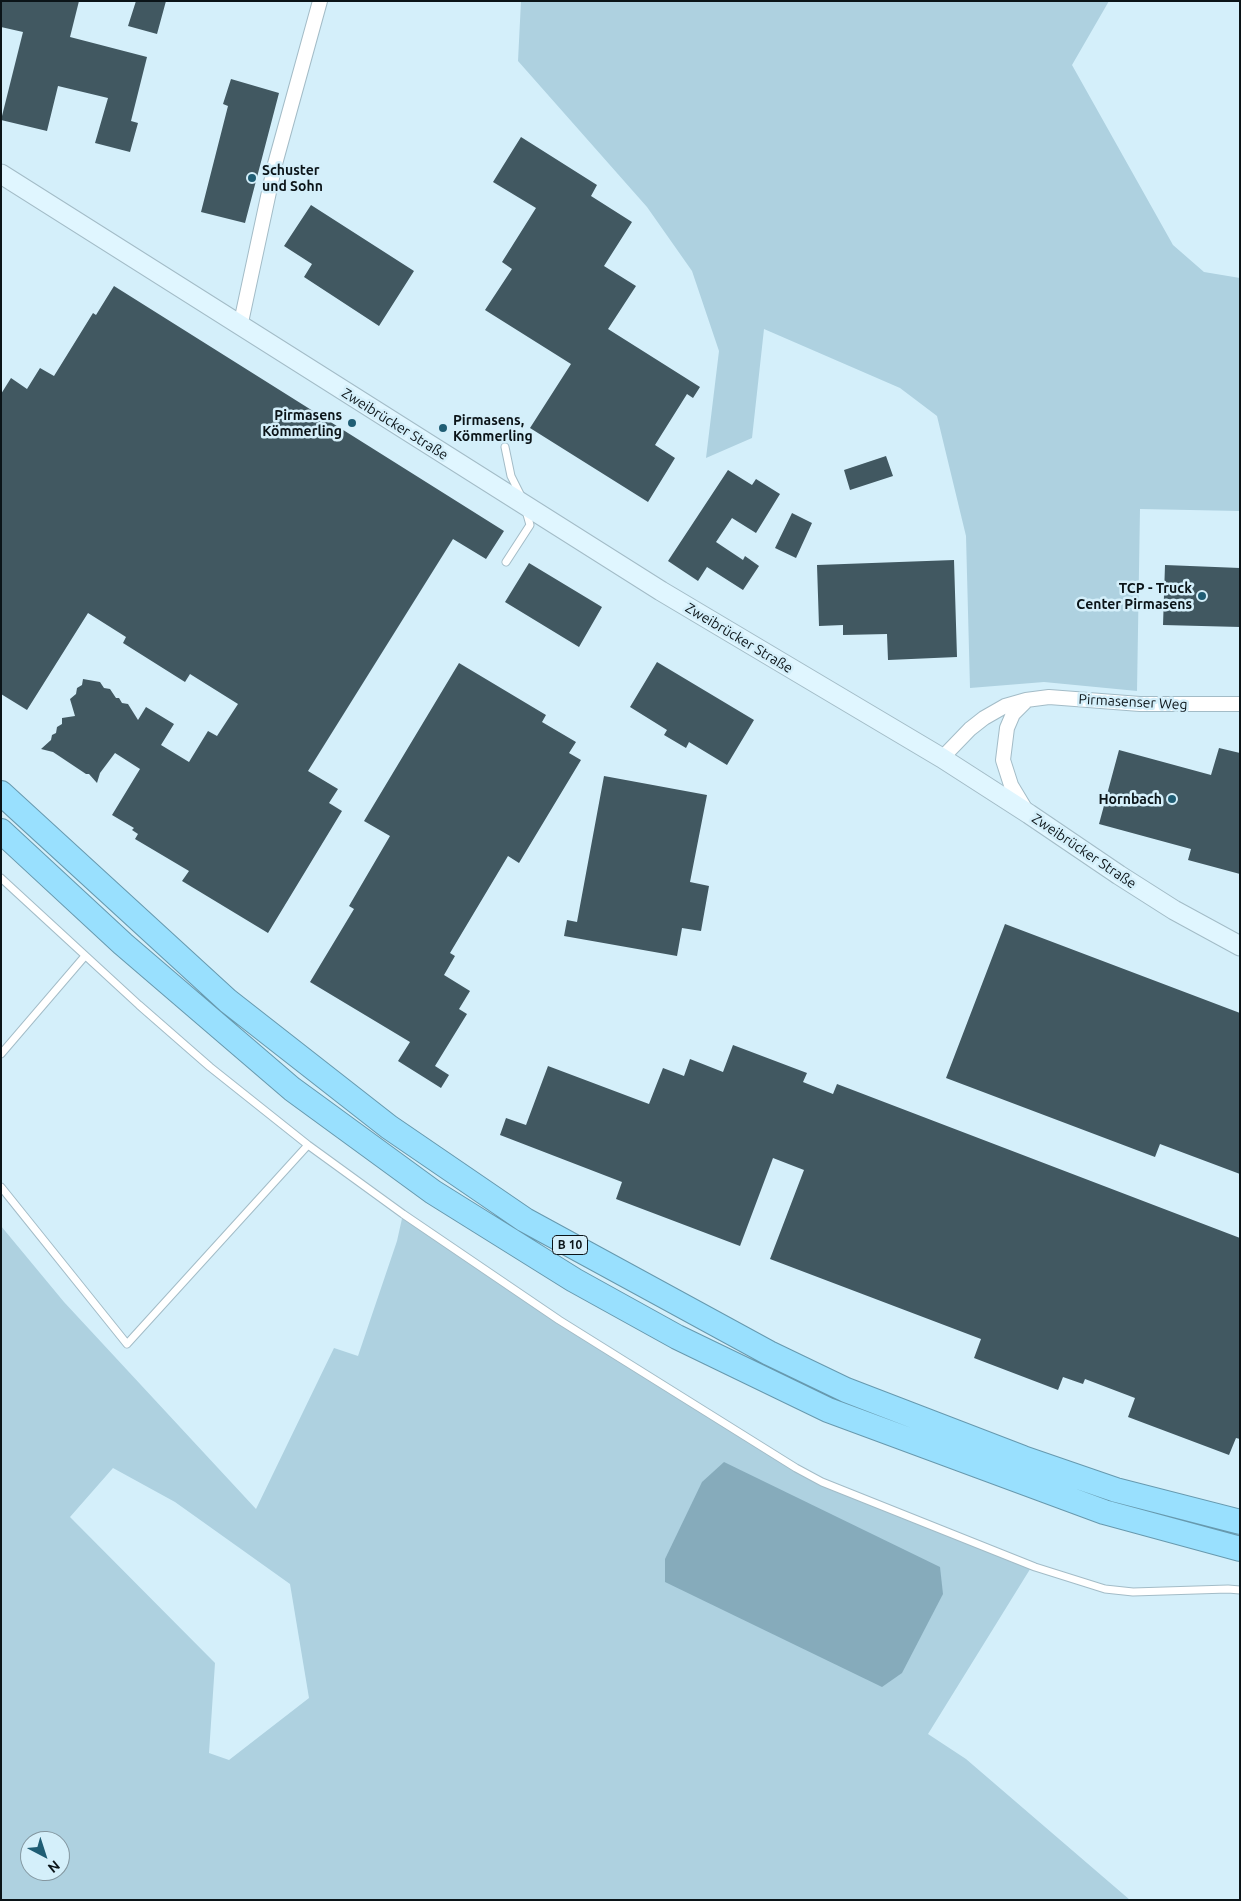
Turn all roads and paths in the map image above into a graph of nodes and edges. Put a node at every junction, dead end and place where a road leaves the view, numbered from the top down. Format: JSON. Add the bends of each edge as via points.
{"nodes":[{"id":1,"x":320,"y":1,"type":"edge"},
{"id":2,"x":1,"y":174,"type":"edge"},
{"id":3,"x":240,"y":327,"type":"junction"},
{"id":4,"x":505,"y":447,"type":"dead end"},
{"id":5,"x":524,"y":505,"type":"junction"},
{"id":6,"x":506,"y":562,"type":"dead end"},
{"id":7,"x":1026,"y":700,"type":"junction"},
{"id":8,"x":1240,"y":704,"type":"edge"},
{"id":9,"x":942,"y":758,"type":"junction"},
{"id":10,"x":1,"y":793,"type":"edge"},
{"id":11,"x":1029,"y":814,"type":"junction"},
{"id":12,"x":1,"y":831,"type":"edge"},
{"id":13,"x":1,"y":878,"type":"edge"},
{"id":14,"x":1240,"y":946,"type":"edge"},
{"id":15,"x":85,"y":956,"type":"junction"},
{"id":16,"x":1,"y":1054,"type":"edge"},
{"id":17,"x":308,"y":1145,"type":"junction"},
{"id":18,"x":1,"y":1187,"type":"edge"},
{"id":19,"x":1240,"y":1522,"type":"edge"},
{"id":20,"x":1240,"y":1549,"type":"edge"},
{"id":21,"x":1240,"y":1590,"type":"edge"}],
"edges":[{"from":1,"to":3,"type":"street","via":[[275,164]]},
{"from":2,"to":3,"type":"street","name":"Zweibrücker Straße"},
{"from":3,"to":5,"type":"street","name":"Zweibrücker Straße"},
{"from":4,"to":5,"type":"lane","via":[[511,476]]},
{"from":5,"to":6,"type":"lane","via":[[530,525]]},
{"from":5,"to":9,"type":"street","name":"Zweibrücker Straße"},
{"from":7,"to":8,"type":"street","name":"Pirmasenser Weg","via":[[1048,697],[1150,704]]},
{"from":7,"to":9,"type":"street","name":"Pirmasenser Weg","via":[[1005,706],[984,718]]},
{"from":7,"to":11,"type":"street","via":[[1013,714],[1007,728],[1003,760],[1018,800]]},
{"from":9,"to":11,"type":"street","name":"Zweibrücker Straße"},
{"from":10,"to":19,"type":"highway","number":"B 10","via":[[228,1001],[389,1127],[525,1220],[769,1354],[846,1390],[1116,1490]]},
{"from":11,"to":14,"type":"street","name":"Zweibrücker Straße","via":[[1118,875]]},
{"from":12,"to":20,"type":"highway","number":"B 10","via":[[123,944],[292,1089],[434,1192],[574,1280],[677,1337],[828,1410],[1104,1512]]},
{"from":13,"to":15,"type":"lane"},
{"from":15,"to":16,"type":"lane"},
{"from":15,"to":17,"type":"lane","via":[[210,1068]]},
{"from":17,"to":18,"type":"lane","via":[[128,1344]]},
{"from":17,"to":21,"type":"lane","via":[[559,1320],[822,1482],[1035,1568],[1105,1589],[1133,1592]]}]}
